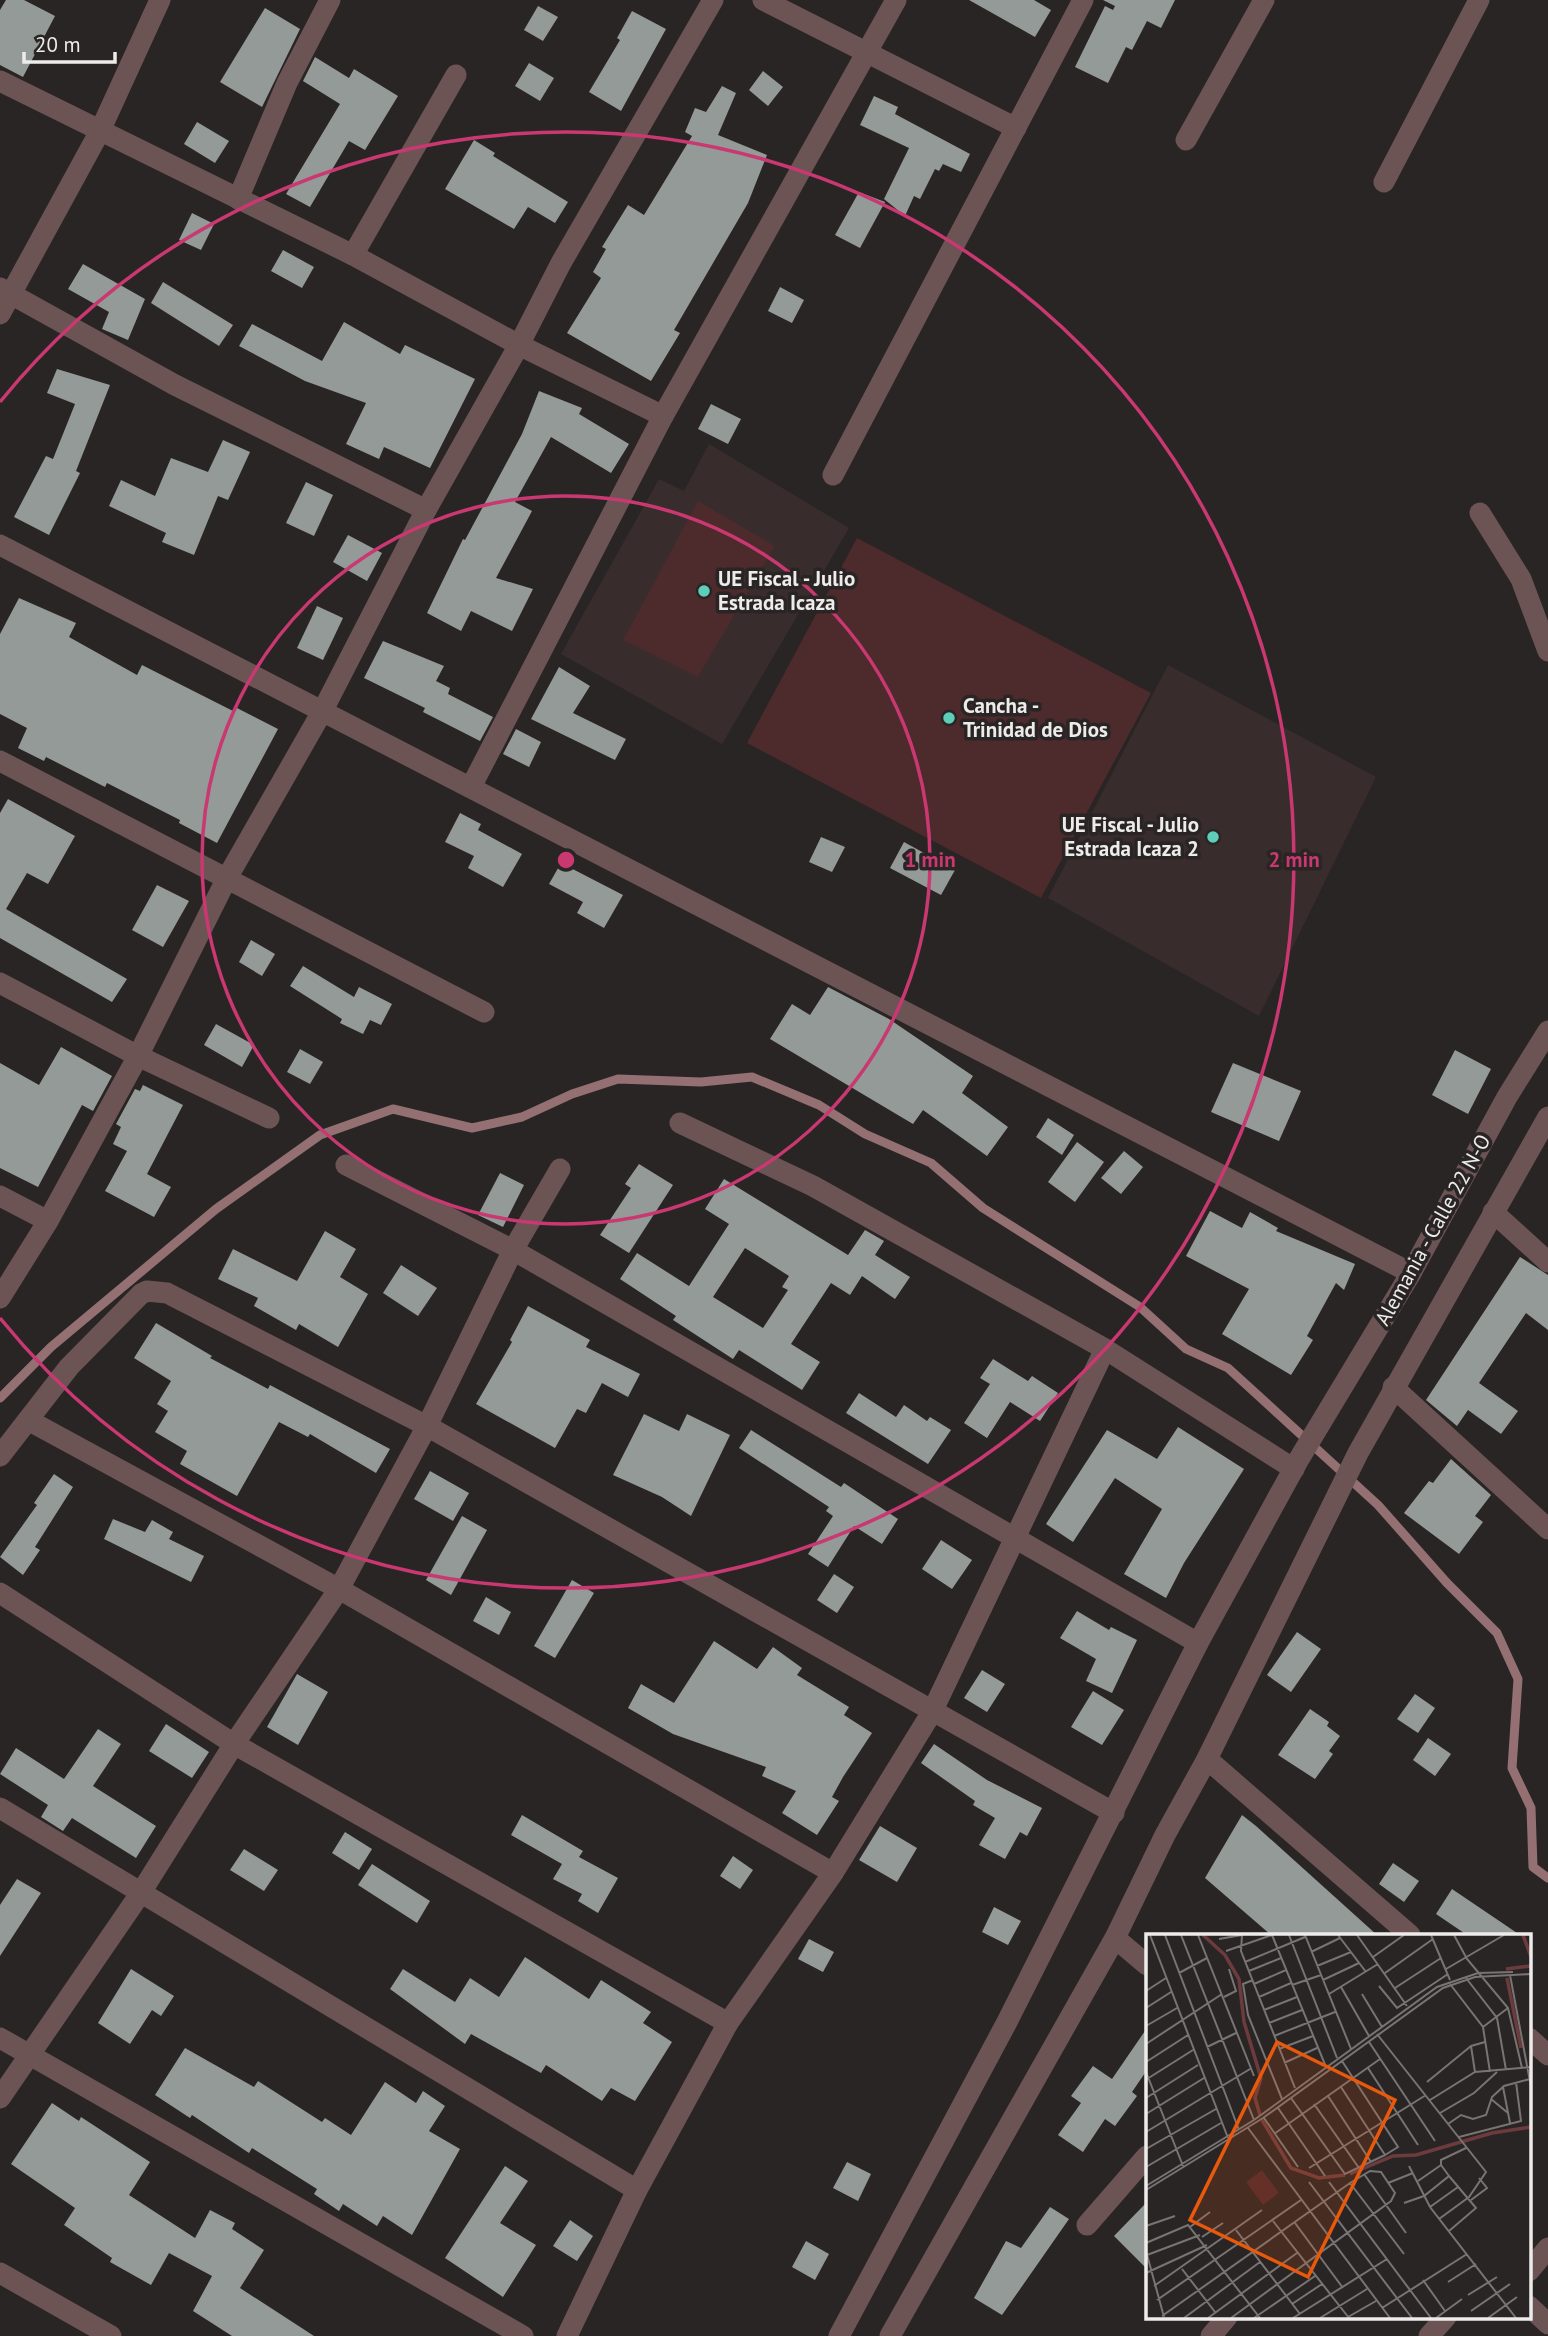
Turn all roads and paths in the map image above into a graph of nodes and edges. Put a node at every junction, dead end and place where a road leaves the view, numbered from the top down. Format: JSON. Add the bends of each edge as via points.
{"nodes":[{"id":1,"x":160,"y":0,"type":"edge"},
{"id":2,"x":330,"y":0,"type":"edge"},
{"id":3,"x":713,"y":0,"type":"edge"},
{"id":4,"x":762,"y":0,"type":"edge"},
{"id":5,"x":896,"y":0,"type":"edge"},
{"id":6,"x":1083,"y":0,"type":"edge"},
{"id":7,"x":1264,"y":0,"type":"edge"},
{"id":8,"x":1479,"y":0,"type":"edge"},
{"id":9,"x":866,"y":51,"type":"junction"},
{"id":10,"x":456,"y":75,"type":"dead end"},
{"id":11,"x":0,"y":81,"type":"edge"},
{"id":12,"x":1016,"y":128,"type":"junction"},
{"id":13,"x":100,"y":131,"type":"junction"},
{"id":14,"x":1186,"y":140,"type":"dead end"},
{"id":15,"x":1384,"y":182,"type":"dead end"},
{"id":16,"x":238,"y":199,"type":"junction"},
{"id":17,"x":353,"y":255,"type":"junction"},
{"id":18,"x":6,"y":291,"type":"edge"},
{"id":19,"x":0,"y":314,"type":"edge"},
{"id":20,"x":519,"y":345,"type":"junction"},
{"id":21,"x":663,"y":416,"type":"junction"},
{"id":22,"x":833,"y":475,"type":"dead end"},
{"id":23,"x":426,"y":510,"type":"junction"},
{"id":24,"x":1480,"y":513,"type":"dead end"},
{"id":25,"x":0,"y":545,"type":"edge"},
{"id":26,"x":1548,"y":652,"type":"edge"},
{"id":27,"x":323,"y":710,"type":"junction"},
{"id":28,"x":0,"y":761,"type":"edge"},
{"id":29,"x":471,"y":787,"type":"junction"},
{"id":30,"x":227,"y":878,"type":"junction"},
{"id":31,"x":0,"y":983,"type":"edge"},
{"id":32,"x":484,"y":1012,"type":"dead end"},
{"id":33,"x":1548,"y":1031,"type":"edge"},
{"id":34,"x":138,"y":1056,"type":"junction"},
{"id":35,"x":1548,"y":1117,"type":"edge"},
{"id":36,"x":269,"y":1118,"type":"dead end"},
{"id":37,"x":680,"y":1123,"type":"dead end"},
{"id":38,"x":346,"y":1164,"type":"dead end"},
{"id":39,"x":560,"y":1169,"type":"dead end"},
{"id":40,"x":0,"y":1196,"type":"edge"},
{"id":41,"x":1493,"y":1212,"type":"junction"},
{"id":42,"x":48,"y":1221,"type":"junction"},
{"id":43,"x":513,"y":1250,"type":"junction"},
{"id":44,"x":1548,"y":1262,"type":"edge"},
{"id":45,"x":1411,"y":1273,"type":"junction"},
{"id":46,"x":0,"y":1297,"type":"edge"},
{"id":47,"x":1105,"y":1349,"type":"junction"},
{"id":48,"x":1393,"y":1387,"type":"junction"},
{"id":49,"x":28,"y":1420,"type":"junction"},
{"id":50,"x":427,"y":1426,"type":"junction"},
{"id":51,"x":0,"y":1456,"type":"edge"},
{"id":52,"x":1296,"y":1464,"type":"junction"},
{"id":53,"x":1548,"y":1529,"type":"edge"},
{"id":54,"x":1014,"y":1540,"type":"junction"},
{"id":55,"x":339,"y":1589,"type":"junction"},
{"id":56,"x":0,"y":1593,"type":"edge"},
{"id":57,"x":1198,"y":1643,"type":"junction"},
{"id":58,"x":932,"y":1712,"type":"junction"},
{"id":59,"x":234,"y":1744,"type":"junction"},
{"id":60,"x":1207,"y":1759,"type":"junction"},
{"id":61,"x":0,"y":1808,"type":"edge"},
{"id":62,"x":1114,"y":1813,"type":"junction"},
{"id":63,"x":833,"y":1873,"type":"junction"},
{"id":64,"x":140,"y":1894,"type":"junction"},
{"id":65,"x":1409,"y":1934,"type":"edge"},
{"id":66,"x":1115,"y":1938,"type":"junction"},
{"id":67,"x":1146,"y":1964,"type":"edge"},
{"id":68,"x":728,"y":2023,"type":"junction"},
{"id":69,"x":0,"y":2038,"type":"edge"},
{"id":70,"x":1530,"y":2039,"type":"edge"},
{"id":71,"x":26,"y":2055,"type":"junction"},
{"id":72,"x":1548,"y":2055,"type":"edge"},
{"id":73,"x":0,"y":2098,"type":"edge"},
{"id":74,"x":1146,"y":2157,"type":"edge"},
{"id":75,"x":637,"y":2190,"type":"junction"},
{"id":76,"x":1087,"y":2225,"type":"dead end"},
{"id":77,"x":1548,"y":2248,"type":"edge"},
{"id":78,"x":1530,"y":2270,"type":"edge"},
{"id":79,"x":0,"y":2273,"type":"edge"},
{"id":80,"x":1530,"y":2307,"type":"edge"},
{"id":81,"x":1226,"y":2318,"type":"edge"},
{"id":82,"x":1445,"y":2318,"type":"edge"},
{"id":83,"x":1548,"y":2324,"type":"edge"},
{"id":84,"x":899,"y":2332,"type":"edge"},
{"id":85,"x":111,"y":2336,"type":"edge"},
{"id":86,"x":523,"y":2336,"type":"edge"},
{"id":87,"x":567,"y":2336,"type":"edge"},
{"id":88,"x":839,"y":2336,"type":"edge"},
{"id":89,"x":1211,"y":2336,"type":"edge"},
{"id":90,"x":1429,"y":2336,"type":"edge"}],
"edges":[{"from":1,"to":13,"type":"street"},
{"from":2,"to":16,"type":"street","via":[[287,83]]},
{"from":3,"to":20,"type":"street","via":[[561,263]]},
{"from":4,"to":9,"type":"street"},
{"from":5,"to":9,"type":"street"},
{"from":6,"to":12,"type":"street"},
{"from":7,"to":14,"type":"street"},
{"from":8,"to":15,"type":"street"},
{"from":9,"to":12,"type":"street"},
{"from":9,"to":21,"type":"street"},
{"from":10,"to":17,"type":"street"},
{"from":11,"to":13,"type":"street"},
{"from":12,"to":22,"type":"street"},
{"from":13,"to":16,"type":"street"},
{"from":13,"to":18,"type":"street"},
{"from":16,"to":17,"type":"street"},
{"from":17,"to":20,"type":"street"},
{"from":18,"to":19,"type":"street"},
{"from":18,"to":23,"type":"street","via":[[175,386]]},
{"from":20,"to":21,"type":"street"},
{"from":20,"to":23,"type":"street"},
{"from":21,"to":29,"type":"street"},
{"from":23,"to":27,"type":"street"},
{"from":24,"to":26,"type":"street","via":[[1521,579]]},
{"from":25,"to":27,"type":"street"},
{"from":27,"to":29,"type":"street"},
{"from":27,"to":30,"type":"street"},
{"from":28,"to":30,"type":"street"},
{"from":29,"to":45,"type":"street"},
{"from":30,"to":32,"type":"street"},
{"from":30,"to":34,"type":"street"},
{"from":31,"to":34,"type":"street"},
{"from":33,"to":45,"type":"street","name":"Alemania - Calle 22 N-O"},
{"from":34,"to":36,"type":"street"},
{"from":34,"to":42,"type":"street"},
{"from":35,"to":41,"type":"street","name":"Alemania - Calle 22 N-O"},
{"from":37,"to":47,"type":"street","via":[[813,1186]]},
{"from":38,"to":43,"type":"street"},
{"from":39,"to":43,"type":"street"},
{"from":40,"to":42,"type":"street"},
{"from":41,"to":44,"type":"street"},
{"from":41,"to":48,"type":"street","name":"Alemania - Calle 22 N-O"},
{"from":42,"to":46,"type":"street"},
{"from":43,"to":50,"type":"street"},
{"from":43,"to":54,"type":"street"},
{"from":45,"to":52,"type":"street","name":"Alemania - Calle 22 N-O"},
{"from":47,"to":52,"type":"street"},
{"from":47,"to":54,"type":"street"},
{"from":48,"to":53,"type":"street"},
{"from":48,"to":60,"type":"street","name":"Alemania - Calle 22 N-O"},
{"from":49,"to":50,"type":"street","via":[[69,1367],[123,1312],[141,1294],[156,1291]]},
{"from":49,"to":51,"type":"street"},
{"from":49,"to":55,"type":"street"},
{"from":50,"to":55,"type":"street"},
{"from":50,"to":58,"type":"street"},
{"from":52,"to":57,"type":"street","name":"Alemania - Calle 22 N-O"},
{"from":54,"to":57,"type":"street"},
{"from":54,"to":58,"type":"street"},
{"from":55,"to":59,"type":"street"},
{"from":55,"to":63,"type":"street"},
{"from":56,"to":59,"type":"street"},
{"from":57,"to":62,"type":"street","name":"Alemania - Calle 22 N-O"},
{"from":58,"to":62,"type":"street"},
{"from":58,"to":63,"type":"street"},
{"from":59,"to":64,"type":"street"},
{"from":59,"to":68,"type":"street"},
{"from":60,"to":65,"type":"street"},
{"from":60,"to":66,"type":"street","name":"Alemania - Calle 22 N-O"},
{"from":61,"to":64,"type":"street"},
{"from":62,"to":88,"type":"street","name":"Alemania - Calle 22 N-O"},
{"from":63,"to":68,"type":"street"},
{"from":64,"to":71,"type":"street"},
{"from":64,"to":75,"type":"street"},
{"from":66,"to":67,"type":"street"},
{"from":66,"to":84,"type":"street","name":"Alemania - Calle 22 N-O"},
{"from":68,"to":75,"type":"street"},
{"from":69,"to":71,"type":"street"},
{"from":70,"to":72,"type":"street"},
{"from":71,"to":73,"type":"street"},
{"from":71,"to":86,"type":"street"},
{"from":74,"to":76,"type":"street"},
{"from":75,"to":87,"type":"street"},
{"from":77,"to":78,"type":"street"},
{"from":79,"to":85,"type":"street"},
{"from":80,"to":83,"type":"street"},
{"from":81,"to":89,"type":"street"},
{"from":82,"to":90,"type":"street"}]}
